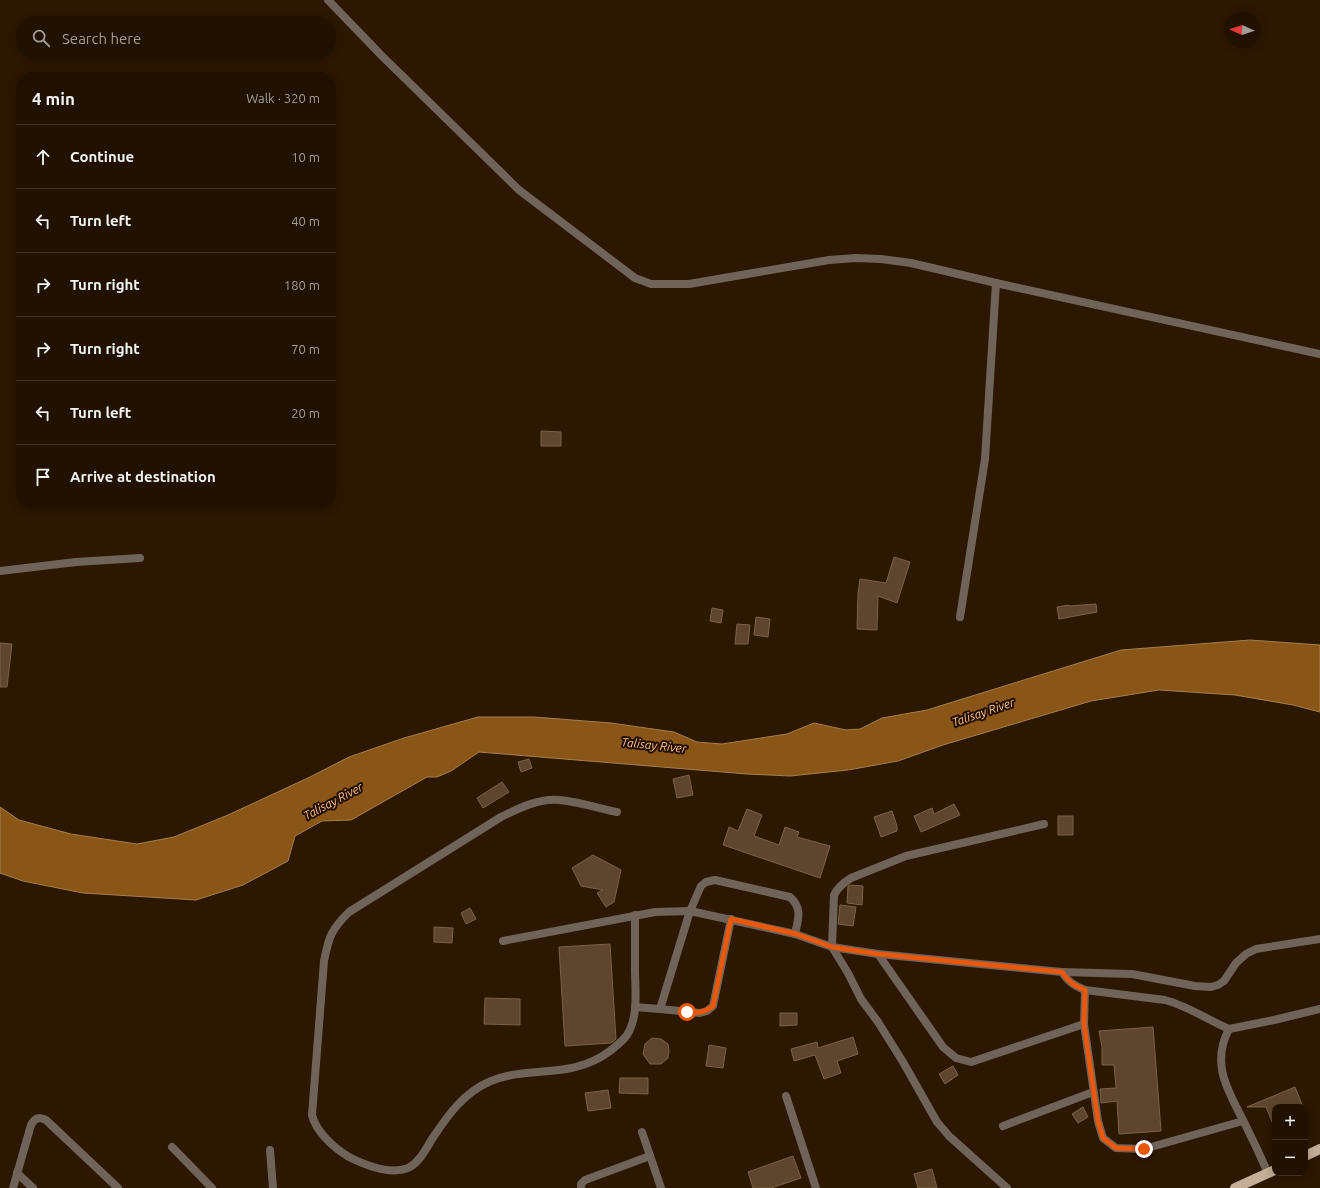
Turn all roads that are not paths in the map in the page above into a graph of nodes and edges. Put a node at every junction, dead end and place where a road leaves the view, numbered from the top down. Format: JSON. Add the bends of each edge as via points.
{"nodes":[{"id":1,"x":328,"y":0,"type":"edge"},
{"id":2,"x":996,"y":283,"type":"junction"},
{"id":3,"x":1320,"y":354,"type":"edge"},
{"id":4,"x":140,"y":558,"type":"dead end"},
{"id":5,"x":0,"y":571,"type":"edge"},
{"id":6,"x":960,"y":617,"type":"dead end"},
{"id":7,"x":617,"y":812,"type":"dead end"},
{"id":8,"x":1044,"y":824,"type":"dead end"},
{"id":9,"x":690,"y":911,"type":"junction"},
{"id":10,"x":635,"y":915,"type":"junction"},
{"id":11,"x":731,"y":919,"type":"junction"},
{"id":12,"x":796,"y":934,"type":"junction"},
{"id":13,"x":503,"y":940,"type":"dead end"},
{"id":14,"x":1320,"y":940,"type":"edge"},
{"id":15,"x":832,"y":947,"type":"junction"},
{"id":16,"x":878,"y":954,"type":"junction"},
{"id":17,"x":1062,"y":972,"type":"junction"},
{"id":18,"x":1085,"y":990,"type":"junction"},
{"id":19,"x":635,"y":1007,"type":"junction"},
{"id":20,"x":660,"y":1009,"type":"junction"},
{"id":21,"x":1320,"y":1009,"type":"edge"},
{"id":22,"x":1084,"y":1024,"type":"junction"},
{"id":23,"x":1229,"y":1029,"type":"junction"},
{"id":24,"x":1093,"y":1092,"type":"junction"},
{"id":25,"x":786,"y":1096,"type":"dead end"},
{"id":26,"x":1243,"y":1121,"type":"junction"},
{"id":27,"x":1003,"y":1126,"type":"dead end"},
{"id":28,"x":642,"y":1132,"type":"dead end"},
{"id":29,"x":172,"y":1147,"type":"dead end"},
{"id":30,"x":1320,"y":1149,"type":"edge"},
{"id":31,"x":270,"y":1150,"type":"dead end"},
{"id":32,"x":1308,"y":1155,"type":"edge"},
{"id":33,"x":650,"y":1156,"type":"junction"},
{"id":34,"x":1272,"y":1171,"type":"edge"},
{"id":35,"x":17,"y":1173,"type":"junction"},
{"id":36,"x":13,"y":1188,"type":"edge"},
{"id":37,"x":33,"y":1188,"type":"edge"},
{"id":38,"x":118,"y":1188,"type":"edge"},
{"id":39,"x":212,"y":1188,"type":"edge"},
{"id":40,"x":273,"y":1188,"type":"edge"},
{"id":41,"x":581,"y":1188,"type":"edge"},
{"id":42,"x":661,"y":1188,"type":"edge"},
{"id":43,"x":816,"y":1188,"type":"edge"},
{"id":44,"x":1007,"y":1188,"type":"edge"},
{"id":45,"x":1235,"y":1188,"type":"edge"}],
"edges":[{"from":1,"to":2,"type":"street","via":[[519,190],[635,278],[651,284],[689,284],[829,260],[856,258],[911,263]]},
{"from":2,"to":3,"type":"street"},
{"from":2,"to":6,"type":"street","via":[[985,459]]},
{"from":4,"to":5,"type":"street"},
{"from":7,"to":19,"type":"street","via":[[559,800],[523,806],[501,817],[349,912],[336,925],[329,938],[324,961],[312,1104],[314,1123],[319,1132],[340,1150],[362,1164],[389,1170],[409,1167],[420,1159],[458,1103],[481,1085],[499,1078],[576,1068],[601,1058],[627,1036],[632,1026]]},
{"from":8,"to":15,"type":"street","via":[[906,856],[843,882],[834,895]]},
{"from":9,"to":10,"type":"street"},
{"from":9,"to":11,"type":"street"},
{"from":9,"to":12,"type":"street","via":[[701,886],[716,880],[790,897],[796,902],[799,910]]},
{"from":9,"to":20,"type":"street"},
{"from":10,"to":13,"type":"street"},
{"from":10,"to":19,"type":"street"},
{"from":11,"to":12,"type":"street"},
{"from":11,"to":20,"type":"street","via":[[713,1006],[700,1013]]},
{"from":12,"to":15,"type":"street"},
{"from":14,"to":17,"type":"street","via":[[1256,949],[1236,963],[1224,981],[1211,987],[1132,974]]},
{"from":15,"to":16,"type":"street"},
{"from":15,"to":44,"type":"street","via":[[937,1122]]},
{"from":16,"to":17,"type":"street"},
{"from":16,"to":22,"type":"street","via":[[943,1047],[956,1058],[971,1062]]},
{"from":17,"to":18,"type":"street","via":[[1067,980]]},
{"from":18,"to":22,"type":"street"},
{"from":18,"to":23,"type":"street","via":[[1165,1000]]},
{"from":19,"to":20,"type":"street"},
{"from":21,"to":23,"type":"street"},
{"from":22,"to":24,"type":"street"},
{"from":23,"to":26,"type":"street","via":[[1223,1040],[1221,1065],[1230,1095]]},
{"from":24,"to":26,"type":"street","via":[[1103,1138],[1116,1148],[1144,1149]]},
{"from":24,"to":27,"type":"street"},
{"from":25,"to":43,"type":"street"},
{"from":26,"to":34,"type":"street"},
{"from":28,"to":33,"type":"street"},
{"from":29,"to":39,"type":"street"},
{"from":30,"to":32,"type":"main road"},
{"from":31,"to":40,"type":"street"},
{"from":33,"to":41,"type":"street","via":[[585,1180]]},
{"from":33,"to":42,"type":"street"},
{"from":34,"to":45,"type":"main road"},
{"from":35,"to":36,"type":"street"},
{"from":35,"to":37,"type":"street"},
{"from":35,"to":38,"type":"street","via":[[31,1125],[40,1117]]}]}
